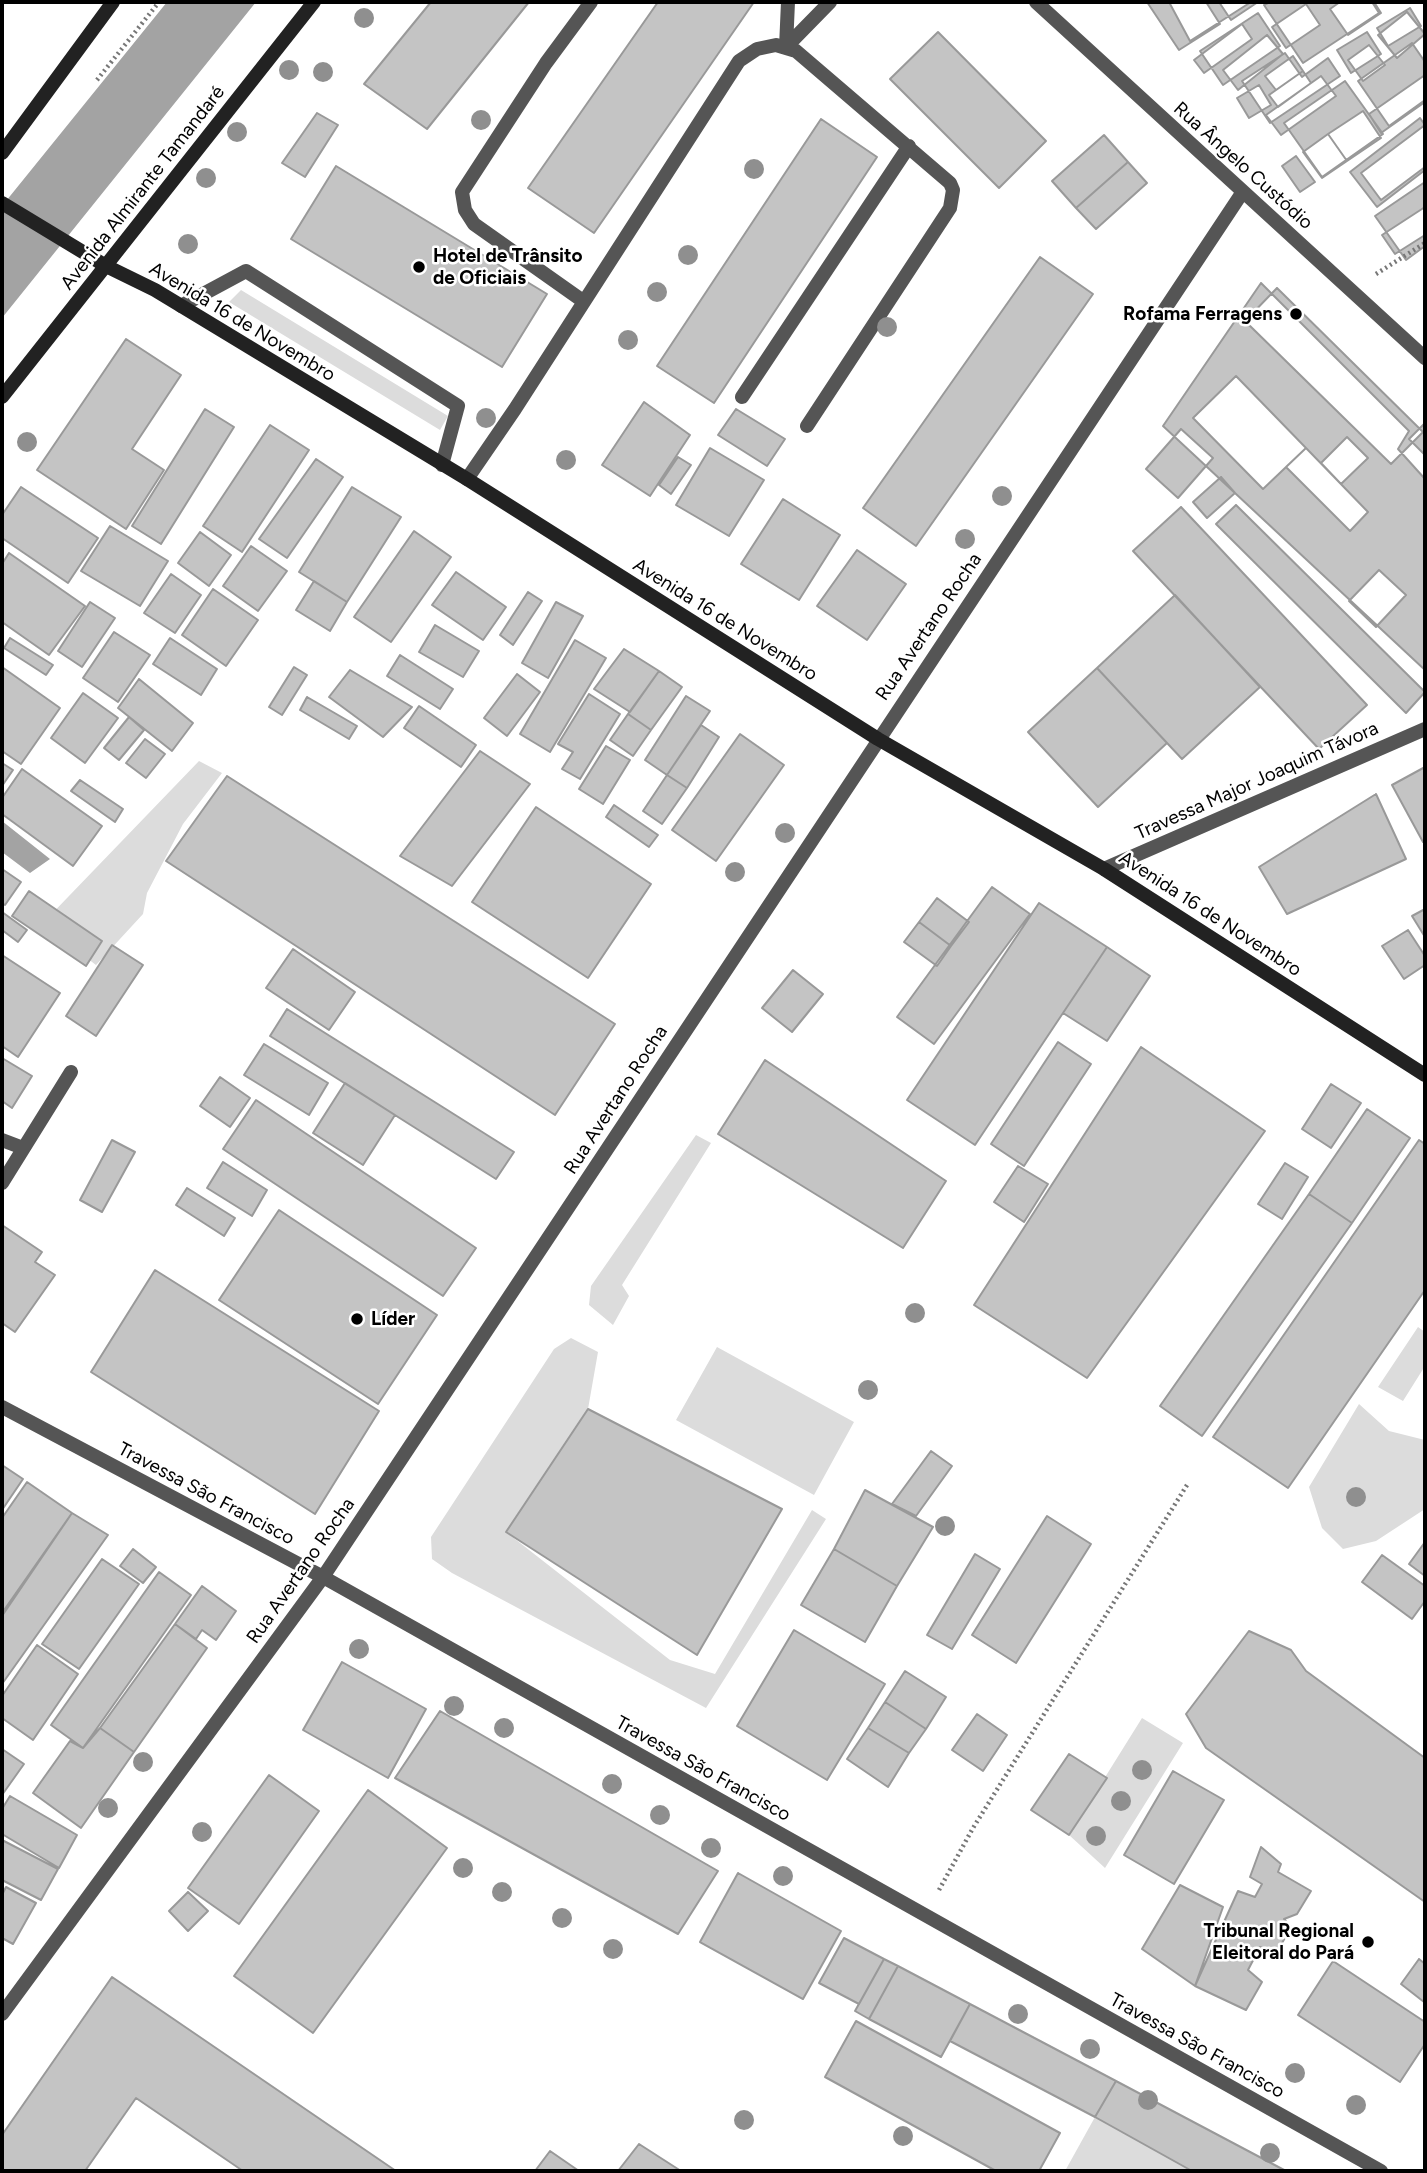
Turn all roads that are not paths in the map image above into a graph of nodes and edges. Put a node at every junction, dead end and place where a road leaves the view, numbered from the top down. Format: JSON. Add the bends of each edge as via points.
{"nodes":[{"id":1,"x":113,"y":2,"type":"edge"},
{"id":2,"x":314,"y":2,"type":"edge"},
{"id":3,"x":591,"y":2,"type":"edge"},
{"id":4,"x":788,"y":2,"type":"edge"},
{"id":5,"x":830,"y":2,"type":"edge"},
{"id":6,"x":1036,"y":2,"type":"edge"},
{"id":7,"x":786,"y":47,"type":"junction"},
{"id":8,"x":909,"y":146,"type":"junction"},
{"id":9,"x":2,"y":153,"type":"edge"},
{"id":10,"x":1242,"y":193,"type":"junction"},
{"id":11,"x":2,"y":203,"type":"edge"},
{"id":12,"x":106,"y":267,"type":"junction"},
{"id":13,"x":583,"y":301,"type":"junction"},
{"id":14,"x":181,"y":306,"type":"junction"},
{"id":15,"x":1425,"y":358,"type":"edge"},
{"id":16,"x":2,"y":397,"type":"edge"},
{"id":17,"x":742,"y":397,"type":"dead end"},
{"id":18,"x":807,"y":426,"type":"dead end"},
{"id":19,"x":442,"y":465,"type":"junction"},
{"id":20,"x":467,"y":479,"type":"junction"},
{"id":21,"x":1425,"y":729,"type":"edge"},
{"id":22,"x":878,"y":739,"type":"junction"},
{"id":23,"x":1104,"y":869,"type":"junction"},
{"id":24,"x":71,"y":1072,"type":"dead end"},
{"id":25,"x":1425,"y":1075,"type":"edge"},
{"id":26,"x":2,"y":1140,"type":"edge"},
{"id":27,"x":23,"y":1148,"type":"junction"},
{"id":28,"x":2,"y":1183,"type":"edge"},
{"id":29,"x":2,"y":1407,"type":"edge"},
{"id":30,"x":323,"y":1577,"type":"junction"},
{"id":31,"x":2,"y":2014,"type":"edge"},
{"id":32,"x":1381,"y":2171,"type":"edge"}],
"edges":[{"from":1,"to":9,"type":"main road"},
{"from":2,"to":12,"type":"main road","name":"Avenida Almirante Tamandaré"},
{"from":3,"to":13,"type":"street","via":[[462,192],[465,210],[474,224]]},
{"from":4,"to":7,"type":"street"},
{"from":5,"to":7,"type":"street"},
{"from":6,"to":10,"type":"street","name":"Rua Ângelo Custódio"},
{"from":7,"to":8,"type":"street"},
{"from":7,"to":13,"type":"street","via":[[757,49],[739,61]]},
{"from":8,"to":17,"type":"street"},
{"from":8,"to":18,"type":"street","via":[[950,183],[950,208]]},
{"from":10,"to":15,"type":"street","name":"Rua Ângelo Custódio"},
{"from":10,"to":22,"type":"street","name":"Rua Avertano Rocha"},
{"from":11,"to":12,"type":"main road","name":"Avenida 16 de Novembro"},
{"from":12,"to":14,"type":"main road","name":"Avenida 16 de Novembro"},
{"from":12,"to":16,"type":"main road","name":"Avenida Almirante Tamandaré"},
{"from":13,"to":20,"type":"street"},
{"from":14,"to":19,"type":"main road","name":"Avenida 16 de Novembro"},
{"from":14,"to":19,"type":"street","via":[[246,271],[458,406]]},
{"from":19,"to":20,"type":"main road","name":"Avenida 16 de Novembro"},
{"from":20,"to":22,"type":"main road","name":"Avenida 16 de Novembro"},
{"from":21,"to":23,"type":"street","name":"Travessa Major Joaquim Távora"},
{"from":22,"to":23,"type":"main road","name":"Avenida 16 de Novembro"},
{"from":22,"to":30,"type":"street","name":"Rua Avertano Rocha"},
{"from":23,"to":25,"type":"main road","name":"Avenida 16 de Novembro"},
{"from":24,"to":27,"type":"street"},
{"from":26,"to":27,"type":"street"},
{"from":27,"to":28,"type":"street"},
{"from":29,"to":30,"type":"street","name":"Travessa São Francisco"},
{"from":30,"to":31,"type":"street","name":"Rua Avertano Rocha"},
{"from":30,"to":32,"type":"street","name":"Travessa São Francisco"}]}
